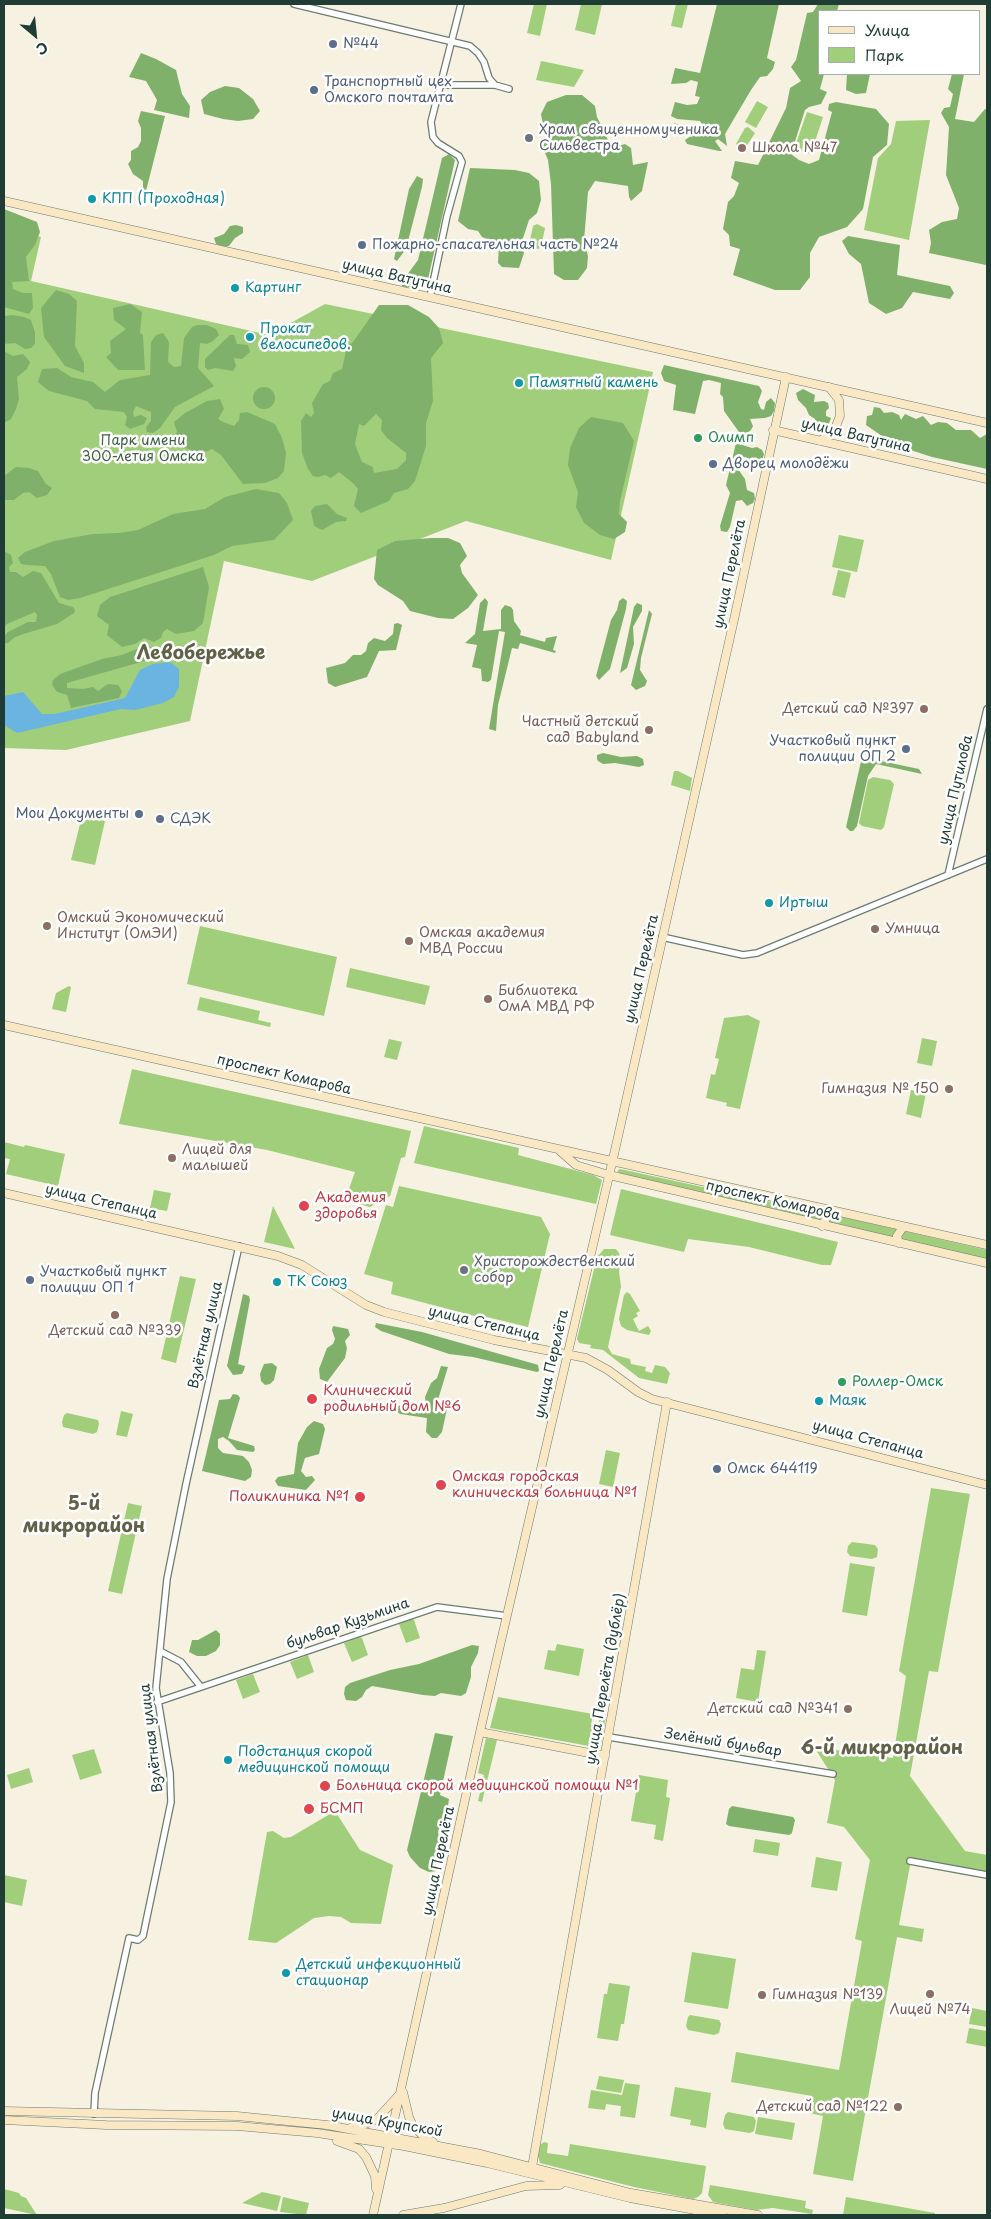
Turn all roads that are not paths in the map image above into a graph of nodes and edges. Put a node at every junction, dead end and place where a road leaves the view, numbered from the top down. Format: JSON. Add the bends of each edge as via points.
{"nodes":[{"id":1,"x":294,"y":4,"type":"edge"},
{"id":2,"x":461,"y":4,"type":"edge"},
{"id":3,"x":453,"y":40,"type":"junction"},
{"id":4,"x":441,"y":85,"type":"junction"},
{"id":5,"x":495,"y":85,"type":"junction"},
{"id":6,"x":509,"y":88,"type":"dead end"},
{"id":7,"x":4,"y":202,"type":"edge"},
{"id":8,"x":430,"y":297,"type":"junction"},
{"id":9,"x":786,"y":377,"type":"junction"},
{"id":10,"x":829,"y":387,"type":"junction"},
{"id":11,"x":987,"y":423,"type":"edge"},
{"id":12,"x":773,"y":430,"type":"junction"},
{"id":13,"x":820,"y":441,"type":"junction"},
{"id":14,"x":987,"y":479,"type":"edge"},
{"id":15,"x":987,"y":709,"type":"edge"},
{"id":16,"x":987,"y":859,"type":"edge"},
{"id":17,"x":948,"y":876,"type":"junction"},
{"id":18,"x":662,"y":937,"type":"junction"},
{"id":19,"x":4,"y":1025,"type":"edge"},
{"id":20,"x":558,"y":1150,"type":"junction"},
{"id":21,"x":612,"y":1162,"type":"junction"},
{"id":22,"x":609,"y":1175,"type":"junction"},
{"id":23,"x":4,"y":1193,"type":"edge"},
{"id":24,"x":826,"y":1209,"type":"junction"},
{"id":25,"x":822,"y":1226,"type":"junction"},
{"id":26,"x":903,"y":1227,"type":"junction"},
{"id":27,"x":899,"y":1243,"type":"junction"},
{"id":28,"x":987,"y":1245,"type":"edge"},
{"id":29,"x":239,"y":1246,"type":"junction"},
{"id":30,"x":987,"y":1263,"type":"edge"},
{"id":31,"x":567,"y":1354,"type":"junction"},
{"id":32,"x":667,"y":1402,"type":"junction"},
{"id":33,"x":987,"y":1484,"type":"edge"},
{"id":34,"x":507,"y":1616,"type":"junction"},
{"id":35,"x":160,"y":1651,"type":"junction"},
{"id":36,"x":201,"y":1687,"type":"junction"},
{"id":37,"x":157,"y":1702,"type":"junction"},
{"id":38,"x":480,"y":1732,"type":"junction"},
{"id":39,"x":608,"y":1737,"type":"junction"},
{"id":40,"x":605,"y":1756,"type":"junction"},
{"id":41,"x":833,"y":1774,"type":"dead end"},
{"id":42,"x":910,"y":1861,"type":"dead end"},
{"id":43,"x":987,"y":1875,"type":"edge"},
{"id":44,"x":403,"y":2085,"type":"junction"},
{"id":45,"x":4,"y":2111,"type":"edge"},
{"id":46,"x":94,"y":2114,"type":"junction"},
{"id":47,"x":4,"y":2120,"type":"edge"},
{"id":48,"x":94,"y":2125,"type":"junction"},
{"id":49,"x":345,"y":2128,"type":"junction"},
{"id":50,"x":317,"y":2133,"type":"junction"},
{"id":51,"x":391,"y":2136,"type":"junction"},
{"id":52,"x":389,"y":2145,"type":"junction"},
{"id":53,"x":441,"y":2146,"type":"junction"},
{"id":54,"x":532,"y":2167,"type":"junction"},
{"id":55,"x":585,"y":2188,"type":"junction"},
{"id":56,"x":376,"y":2202,"type":"junction"},
{"id":57,"x":373,"y":2215,"type":"edge"},
{"id":58,"x":402,"y":2215,"type":"edge"},
{"id":59,"x":722,"y":2215,"type":"edge"},
{"id":60,"x":758,"y":2215,"type":"edge"}],
"edges":[{"from":1,"to":3,"type":"street"},
{"from":2,"to":3,"type":"street"},
{"from":3,"to":4,"type":"street"},
{"from":3,"to":5,"type":"street","via":[[470,46],[478,53],[488,78]]},
{"from":4,"to":5,"type":"street"},
{"from":4,"to":8,"type":"street","via":[[431,122],[433,136],[462,162]]},
{"from":5,"to":6,"type":"street"},
{"from":7,"to":8,"type":"main road","name":"улица Ватутина"},
{"from":8,"to":9,"type":"main road","name":"улица Ватутина"},
{"from":9,"to":10,"type":"main road","name":"улица Ватутина"},
{"from":9,"to":12,"type":"main road"},
{"from":10,"to":11,"type":"main road","name":"улица Ватутина"},
{"from":10,"to":13,"type":"main road","via":[[839,400],[840,416],[834,431]]},
{"from":12,"to":13,"type":"main road","name":"улица Ватутина"},
{"from":12,"to":18,"type":"main road","name":"улица Перелёта"},
{"from":13,"to":14,"type":"main road","name":"улица Ватутина"},
{"from":15,"to":17,"type":"street","name":"улица Путилова"},
{"from":16,"to":17,"type":"street"},
{"from":17,"to":18,"type":"street","via":[[750,955]]},
{"from":18,"to":21,"type":"main road","name":"улица Перелёта"},
{"from":19,"to":20,"type":"main road","name":"проспект Комарова"},
{"from":20,"to":21,"type":"main road","name":"проспект Комарова"},
{"from":20,"to":22,"type":"main road","name":"проспект Комарова","via":[[576,1165]]},
{"from":21,"to":22,"type":"main road","name":"улица Перелёта"},
{"from":21,"to":24,"type":"main road","name":"проспект Комарова"},
{"from":22,"to":25,"type":"main road","name":"проспект Комарова"},
{"from":22,"to":31,"type":"main road","name":"улица Перелёта"},
{"from":23,"to":29,"type":"main road","name":"улица Степанца"},
{"from":24,"to":25,"type":"main road","via":[[827,1217]]},
{"from":24,"to":26,"type":"main road","name":"проспект Комарова"},
{"from":25,"to":27,"type":"main road","name":"проспект Комарова"},
{"from":26,"to":27,"type":"main road","via":[[897,1236]]},
{"from":26,"to":28,"type":"main road","name":"проспект Комарова"},
{"from":27,"to":30,"type":"main road","name":"проспект Комарова"},
{"from":29,"to":31,"type":"main road","name":"улица Степанца","via":[[293,1261],[384,1312],[494,1340]]},
{"from":29,"to":35,"type":"street","name":"Взлётная улица","via":[[168,1572]]},
{"from":31,"to":32,"type":"main road","name":"улица Степанца","via":[[596,1362],[638,1392]]},
{"from":31,"to":34,"type":"main road","name":"улица Перелёта"},
{"from":32,"to":33,"type":"main road","name":"улица Степанца"},
{"from":32,"to":39,"type":"main road","name":"улица Перелёта (дублёр)"},
{"from":34,"to":36,"type":"street","name":"бульвар Кузьмина","via":[[437,1608]]},
{"from":34,"to":38,"type":"main road","name":"улица Перелёта"},
{"from":35,"to":36,"type":"street","via":[[181,1662]]},
{"from":35,"to":37,"type":"street","name":"Взлётная улица"},
{"from":36,"to":37,"type":"street","name":"бульвар Кузьмина"},
{"from":37,"to":46,"type":"street","name":"Взлётная улица","via":[[170,1772],[171,1802],[143,1936],[138,1940],[130,1938],[95,2094]]},
{"from":38,"to":40,"type":"main road"},
{"from":38,"to":44,"type":"main road","name":"улица Перелёта"},
{"from":39,"to":40,"type":"main road","name":"улица Перелёта (дублёр)"},
{"from":39,"to":41,"type":"street","name":"Зелёный бульвар"},
{"from":40,"to":54,"type":"main road","name":"улица Перелёта (дублёр)"},
{"from":42,"to":43,"type":"street"},
{"from":44,"to":49,"type":"main road","via":[[392,2104],[377,2119]]},
{"from":44,"to":51,"type":"main road","name":"улица Перелёта"},
{"from":44,"to":53,"type":"main road","via":[[413,2126],[424,2137]]},
{"from":45,"to":46,"type":"main road","name":"улица Крупской"},
{"from":46,"to":48,"type":"main road","name":"Взлётная улица"},
{"from":46,"to":49,"type":"main road","name":"улица Крупской","via":[[237,2116]]},
{"from":47,"to":48,"type":"main road","name":"улица Крупской"},
{"from":48,"to":50,"type":"main road","name":"улица Крупской","via":[[237,2126]]},
{"from":49,"to":51,"type":"main road","name":"улица Крупской"},
{"from":50,"to":52,"type":"main road","name":"улица Крупской"},
{"from":50,"to":56,"type":"main road","via":[[351,2144],[366,2157],[375,2176]]},
{"from":51,"to":52,"type":"main road","name":"улица Перелёта"},
{"from":51,"to":53,"type":"main road","name":"улица Крупской"},
{"from":52,"to":55,"type":"main road","name":"улица Крупской","via":[[487,2163]]},
{"from":52,"to":56,"type":"main road","name":"улица Перелёта"},
{"from":53,"to":54,"type":"main road","name":"улица Крупской"},
{"from":54,"to":60,"type":"main road","name":"улица Крупской","via":[[631,2192]]},
{"from":55,"to":58,"type":"main road","via":[[558,2184],[526,2186],[444,2208]]},
{"from":55,"to":59,"type":"main road","name":"улица Крупской"},
{"from":56,"to":57,"type":"main road","name":"улица Перелёта"}]}
